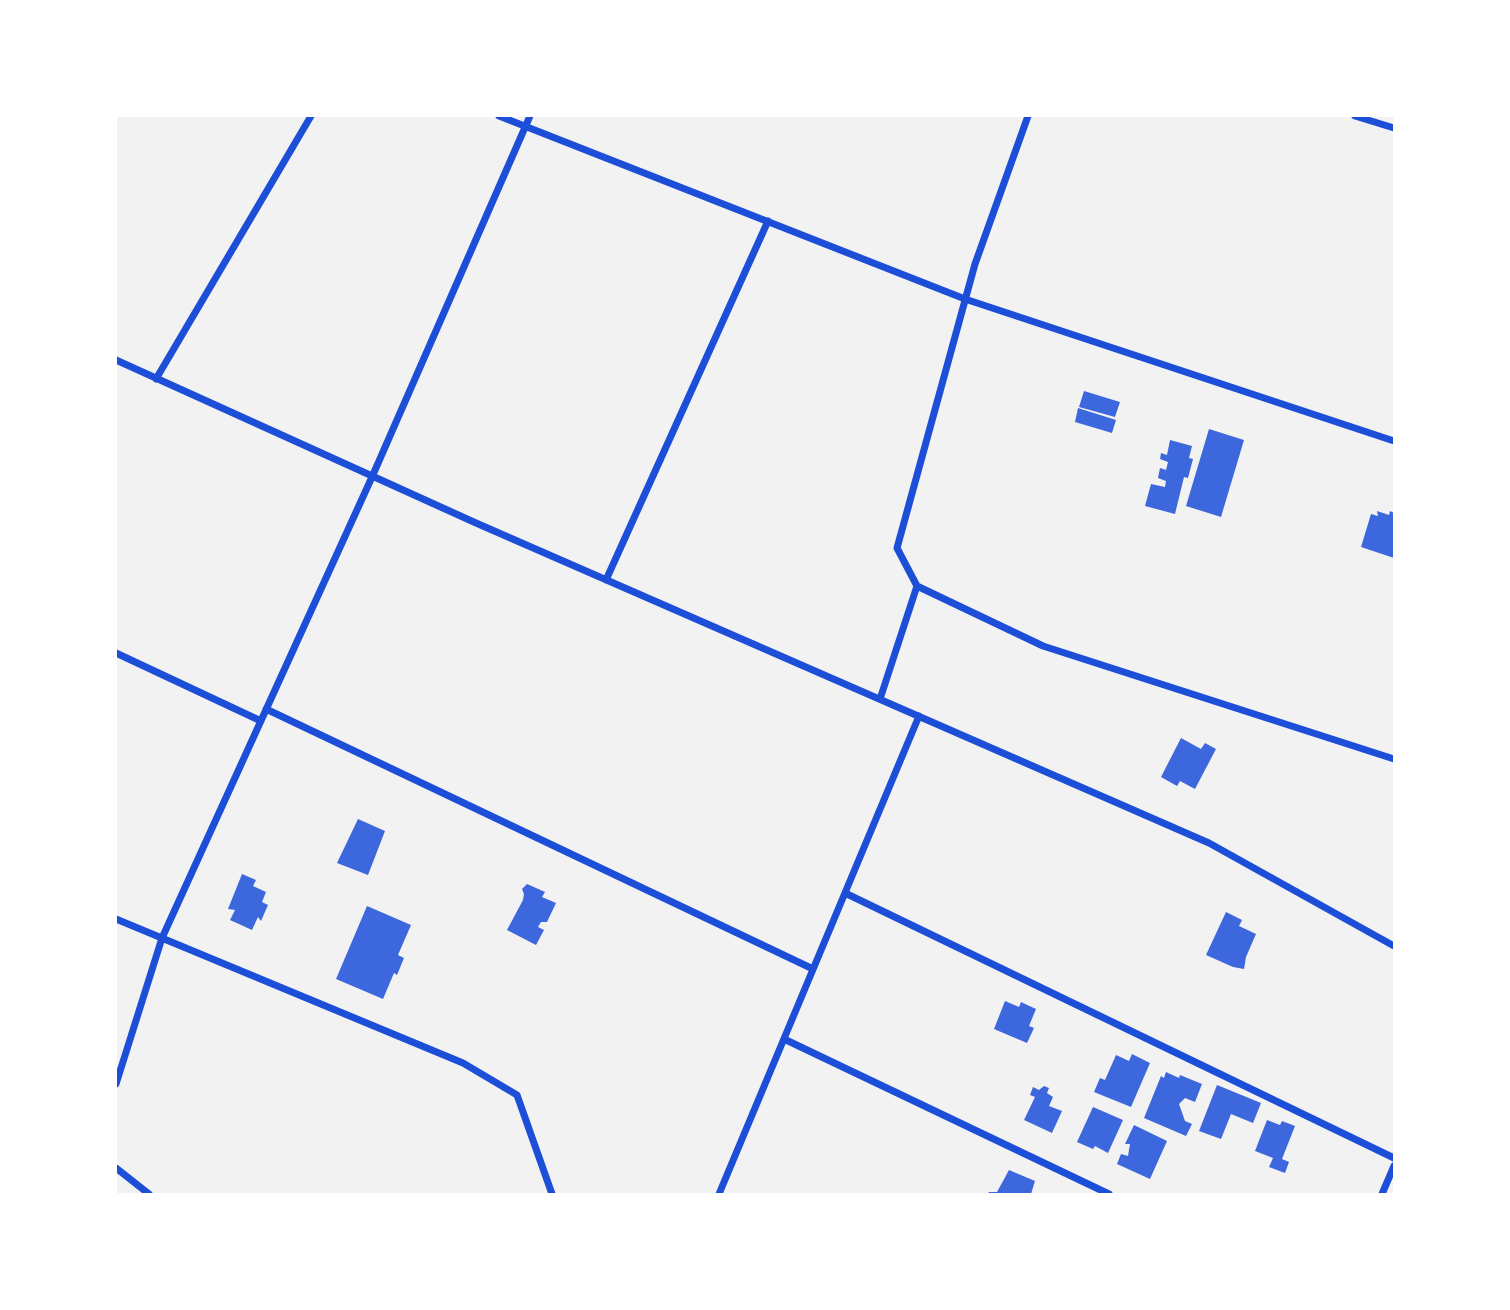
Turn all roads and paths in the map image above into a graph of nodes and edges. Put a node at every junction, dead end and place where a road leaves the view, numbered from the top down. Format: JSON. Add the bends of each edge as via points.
{"nodes":[{"id":1,"x":311,"y":116,"type":"edge"},
{"id":2,"x":499,"y":116,"type":"edge"},
{"id":3,"x":530,"y":116,"type":"edge"},
{"id":4,"x":1028,"y":116,"type":"edge"},
{"id":5,"x":1355,"y":116,"type":"edge"},
{"id":6,"x":526,"y":125,"type":"junction"},
{"id":7,"x":1395,"y":128,"type":"edge"},
{"id":8,"x":768,"y":221,"type":"junction"},
{"id":9,"x":965,"y":299,"type":"junction"},
{"id":10,"x":116,"y":360,"type":"edge"},
{"id":11,"x":156,"y":379,"type":"junction"},
{"id":12,"x":1395,"y":441,"type":"edge"},
{"id":13,"x":372,"y":477,"type":"junction"},
{"id":14,"x":606,"y":580,"type":"junction"},
{"id":15,"x":917,"y":586,"type":"junction"},
{"id":16,"x":116,"y":653,"type":"edge"},
{"id":17,"x":880,"y":699,"type":"junction"},
{"id":18,"x":266,"y":709,"type":"junction"},
{"id":19,"x":919,"y":716,"type":"junction"},
{"id":20,"x":261,"y":721,"type":"junction"},
{"id":21,"x":1395,"y":759,"type":"edge"},
{"id":22,"x":845,"y":893,"type":"junction"},
{"id":23,"x":116,"y":919,"type":"edge"},
{"id":24,"x":162,"y":938,"type":"junction"},
{"id":25,"x":1395,"y":946,"type":"edge"},
{"id":26,"x":813,"y":969,"type":"junction"},
{"id":27,"x":784,"y":1039,"type":"junction"},
{"id":28,"x":116,"y":1084,"type":"edge"},
{"id":29,"x":1395,"y":1158,"type":"edge"},
{"id":30,"x":1395,"y":1166,"type":"edge"},
{"id":31,"x":116,"y":1168,"type":"edge"},
{"id":32,"x":722,"y":1193,"type":"edge"},
{"id":33,"x":149,"y":1195,"type":"edge"},
{"id":34,"x":552,"y":1195,"type":"edge"},
{"id":35,"x":1109,"y":1195,"type":"edge"},
{"id":36,"x":1382,"y":1195,"type":"edge"}],
"edges":[{"from":1,"to":11,"type":"street"},
{"from":2,"to":6,"type":"street"},
{"from":3,"to":6,"type":"street"},
{"from":4,"to":9,"type":"street"},
{"from":5,"to":7,"type":"street"},
{"from":6,"to":8,"type":"street"},
{"from":6,"to":13,"type":"street"},
{"from":8,"to":9,"type":"street"},
{"from":8,"to":14,"type":"street"},
{"from":9,"to":12,"type":"street"},
{"from":9,"to":15,"type":"street","via":[[897,548]]},
{"from":10,"to":11,"type":"street"},
{"from":11,"to":13,"type":"street"},
{"from":13,"to":14,"type":"street"},
{"from":13,"to":18,"type":"street"},
{"from":14,"to":17,"type":"street"},
{"from":15,"to":17,"type":"street"},
{"from":15,"to":21,"type":"street","via":[[1043,646]]},
{"from":16,"to":20,"type":"street"},
{"from":17,"to":19,"type":"street"},
{"from":18,"to":20,"type":"street"},
{"from":18,"to":26,"type":"street"},
{"from":19,"to":22,"type":"street"},
{"from":19,"to":25,"type":"street","via":[[1209,844]]},
{"from":20,"to":24,"type":"street"},
{"from":22,"to":26,"type":"street"},
{"from":22,"to":29,"type":"street"},
{"from":23,"to":24,"type":"street"},
{"from":24,"to":28,"type":"street"},
{"from":24,"to":34,"type":"street","via":[[463,1063],[517,1095]]},
{"from":26,"to":27,"type":"street"},
{"from":27,"to":32,"type":"street"},
{"from":27,"to":35,"type":"street"},
{"from":30,"to":36,"type":"street"},
{"from":31,"to":33,"type":"street"}]}
